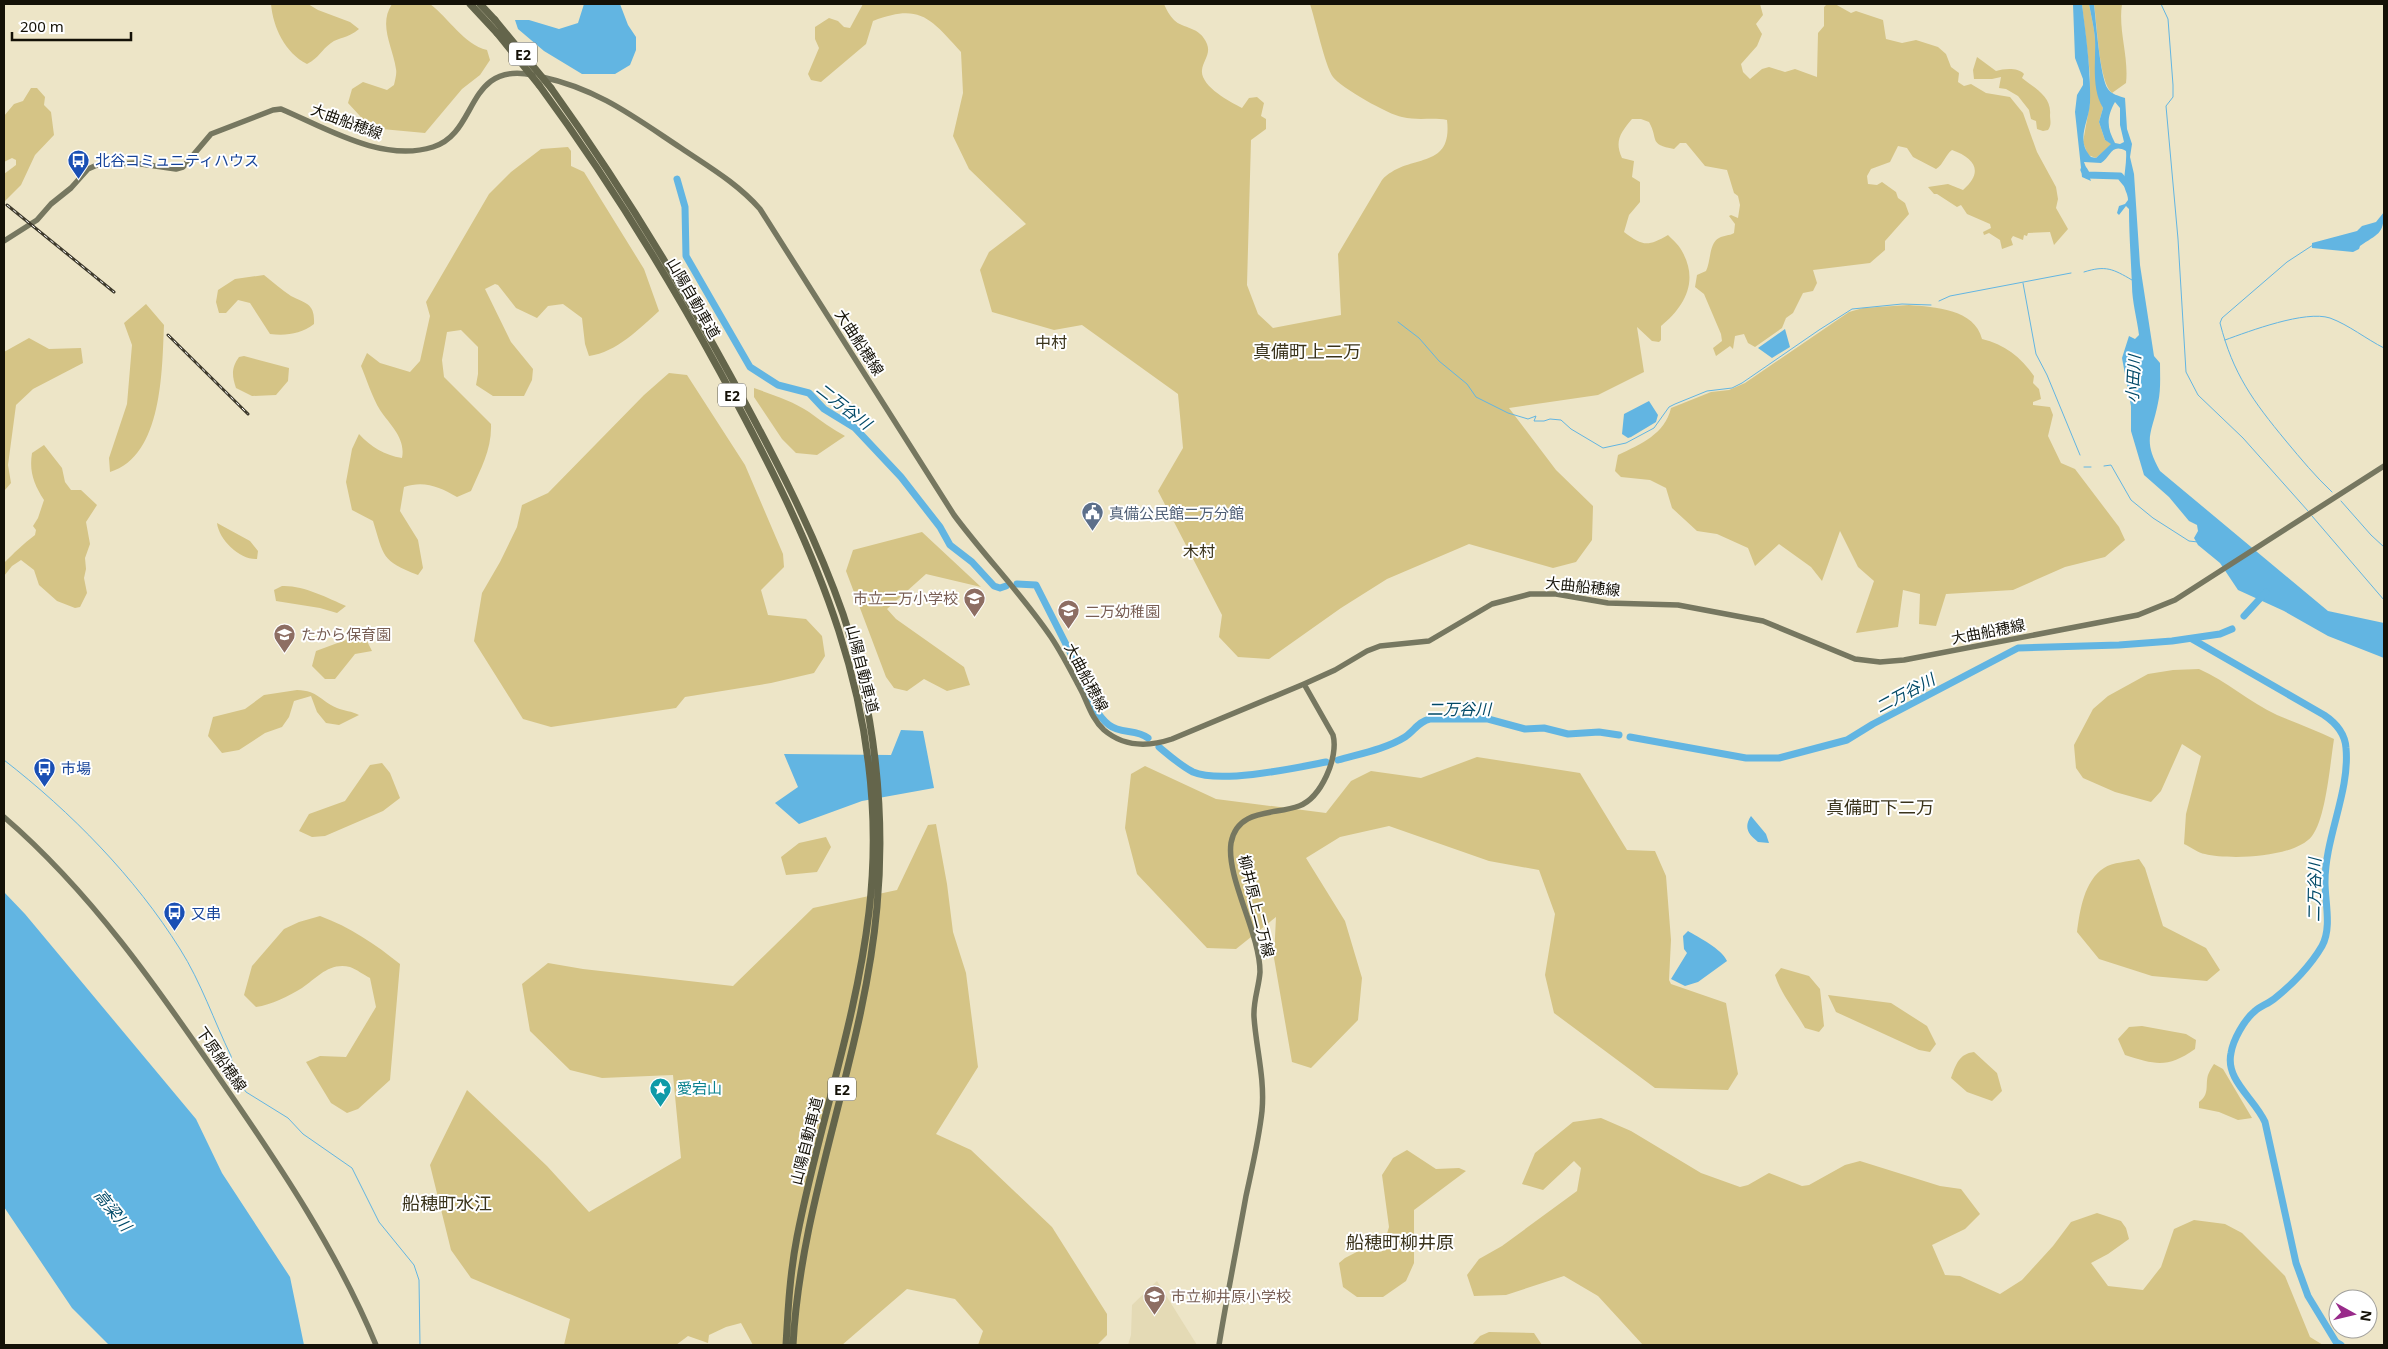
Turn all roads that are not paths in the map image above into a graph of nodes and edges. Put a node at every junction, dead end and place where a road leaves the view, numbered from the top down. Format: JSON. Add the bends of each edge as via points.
{"nodes":[{"id":1,"x":470,"y":4,"type":"edge"},
{"id":2,"x":480,"y":4,"type":"edge"},
{"id":3,"x":4,"y":241,"type":"edge"},
{"id":4,"x":2384,"y":466,"type":"edge"},
{"id":5,"x":1304,"y":684,"type":"junction"},
{"id":6,"x":868,"y":734,"type":"junction"},
{"id":7,"x":4,"y":817,"type":"edge"},
{"id":8,"x":876,"y":831,"type":"junction"},
{"id":9,"x":376,"y":1345,"type":"edge"},
{"id":10,"x":786,"y":1345,"type":"edge"},
{"id":11,"x":793,"y":1345,"type":"edge"},
{"id":12,"x":1218,"y":1345,"type":"edge"}],
"edges":[{"from":1,"to":6,"type":"highway","name":"山陽自動車道","number":"E2","bridge":true,"via":[[539,85],[591,157],[711,355],[804,539],[835,616]]},
{"from":2,"to":6,"type":"highway","name":"山陽自動車道","number":"E2","bridge":true,"via":[[551,88],[620,188],[685,294],[741,395],[792,494],[843,614],[855,654]]},
{"from":3,"to":5,"type":"main road","name":"大曲船穂線","via":[[37,220],[88,169],[97,165],[125,163],[183,167],[204,140],[216,131],[273,110],[281,109],[366,144],[417,150],[434,147],[448,139],[482,88],[507,74],[525,74],[582,88],[609,100],[730,181],[760,209],[954,515],[1053,639],[1103,729],[1127,743],[1152,745]]},
{"from":4,"to":5,"type":"main road","name":"大曲船穂線","via":[[2174,600],[2138,615],[1880,662],[1840,654],[1754,619],[1678,605],[1608,603],[1556,594],[1530,594],[1492,604],[1429,641],[1391,644],[1367,651]]},
{"from":5,"to":12,"type":"main road","name":"柳井原上二万線","via":[[1333,735],[1332,764],[1308,801],[1293,808],[1252,816],[1237,829],[1232,840],[1234,868],[1259,962],[1254,1014],[1263,1091],[1260,1128]]},
{"from":6,"to":8,"type":"highway","name":"山陽自動車道","number":"E2"},
{"from":7,"to":9,"type":"main road","name":"下原船穂線","via":[[70,882],[149,977],[297,1195],[359,1305]]},
{"from":8,"to":10,"type":"highway","name":"山陽自動車道","number":"E2","via":[[865,946],[797,1240]]},
{"from":8,"to":11,"type":"highway","name":"山陽自動車道","number":"E2","via":[[877,907],[866,986],[805,1241]]}]}
